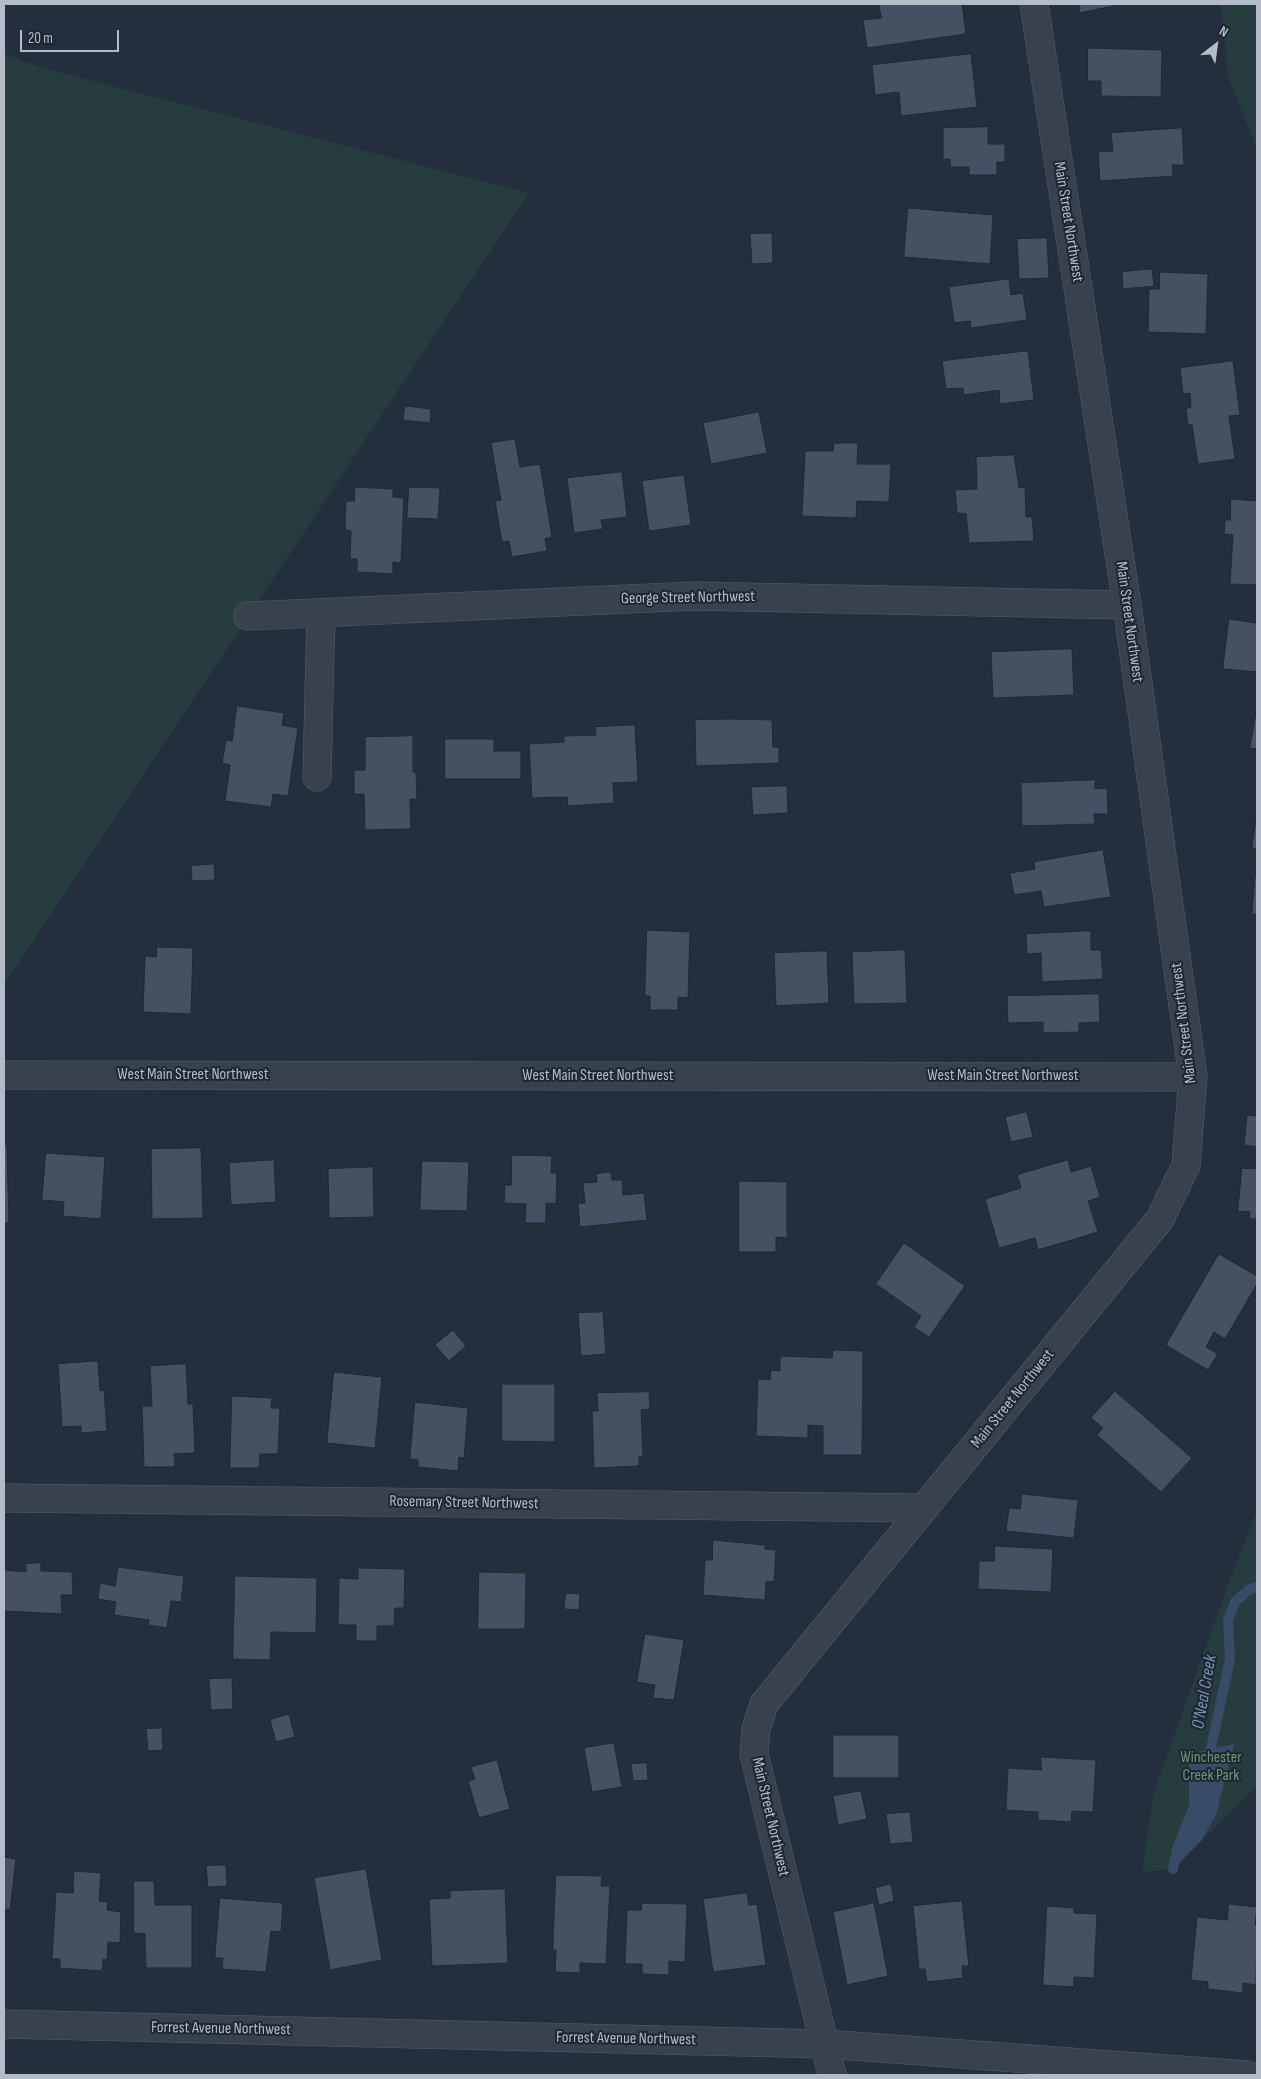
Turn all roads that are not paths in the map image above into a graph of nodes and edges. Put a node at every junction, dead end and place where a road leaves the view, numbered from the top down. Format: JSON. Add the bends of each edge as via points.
{"nodes":[{"id":1,"x":1034,"y":4,"type":"edge"},
{"id":2,"x":1127,"y":605,"type":"junction"},
{"id":3,"x":321,"y":613,"type":"junction"},
{"id":4,"x":248,"y":616,"type":"dead end"},
{"id":5,"x":317,"y":777,"type":"dead end"},
{"id":6,"x":4,"y":1075,"type":"edge"},
{"id":7,"x":1193,"y":1077,"type":"junction"},
{"id":8,"x":4,"y":1498,"type":"edge"},
{"id":9,"x":924,"y":1508,"type":"junction"},
{"id":10,"x":4,"y":2024,"type":"edge"},
{"id":11,"x":825,"y":2044,"type":"junction"},
{"id":12,"x":832,"y":2075,"type":"edge"},
{"id":13,"x":1248,"y":2075,"type":"edge"}],
"edges":[{"from":1,"to":2,"type":"street","name":"Main Street Northwest"},
{"from":2,"to":3,"type":"street","name":"George Street Northwest","via":[[695,596]]},
{"from":2,"to":7,"type":"street","name":"Main Street Northwest"},
{"from":3,"to":4,"type":"street","name":"George Street Northwest"},
{"from":3,"to":5,"type":"street"},
{"from":6,"to":7,"type":"street","name":"West Main Street Northwest"},
{"from":7,"to":9,"type":"street","name":"Main Street Northwest","via":[[1186,1165],[1160,1218]]},
{"from":8,"to":9,"type":"street","name":"Rosemary Street Northwest"},
{"from":9,"to":11,"type":"street","name":"Main Street Northwest","via":[[764,1704],[756,1729],[754,1754]]},
{"from":10,"to":11,"type":"street","name":"Forrest Avenue Northwest"},
{"from":11,"to":12,"type":"street","name":"Main Street Northwest"},
{"from":11,"to":13,"type":"street","name":"Forrest Avenue Northwest"}]}
